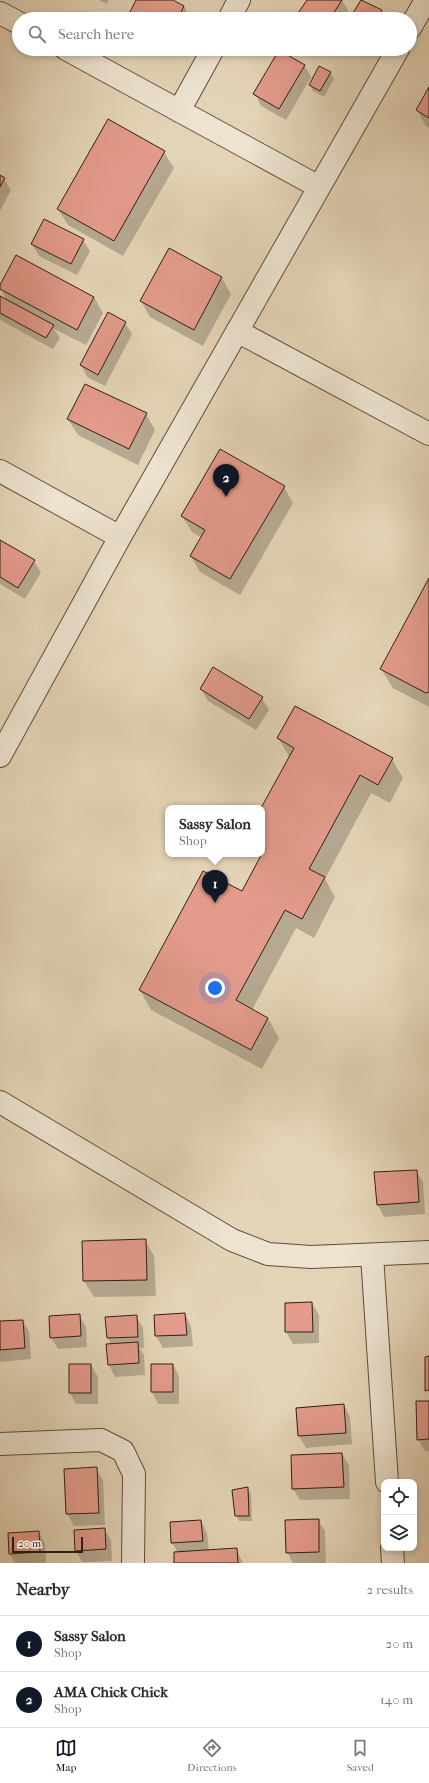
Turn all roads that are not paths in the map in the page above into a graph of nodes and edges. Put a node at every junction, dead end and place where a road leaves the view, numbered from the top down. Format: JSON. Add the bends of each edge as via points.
{"nodes":[{"id":1,"x":239,"y":0,"type":"edge"},
{"id":2,"x":427,"y":1,"type":"edge"},
{"id":3,"x":0,"y":12,"type":"edge"},
{"id":4,"x":233,"y":12,"type":"edge"},
{"id":5,"x":417,"y":17,"type":"edge"},
{"id":6,"x":12,"y":19,"type":"edge"},
{"id":7,"x":79,"y":56,"type":"edge"},
{"id":8,"x":208,"y":56,"type":"edge"},
{"id":9,"x":394,"y":56,"type":"edge"},
{"id":10,"x":179,"y":111,"type":"junction"},
{"id":11,"x":319,"y":188,"type":"junction"},
{"id":12,"x":237,"y":332,"type":"junction"},
{"id":13,"x":429,"y":434,"type":"edge"},
{"id":14,"x":0,"y":471,"type":"edge"},
{"id":15,"x":120,"y":537,"type":"junction"},
{"id":16,"x":0,"y":756,"type":"edge"},
{"id":17,"x":0,"y":1102,"type":"edge"},
{"id":18,"x":429,"y":1252,"type":"edge"},
{"id":19,"x":372,"y":1255,"type":"junction"},
{"id":20,"x":0,"y":1444,"type":"edge"},
{"id":21,"x":387,"y":1479,"type":"edge"},
{"id":22,"x":392,"y":1551,"type":"edge"},
{"id":23,"x":133,"y":1563,"type":"edge"},
{"id":24,"x":393,"y":1563,"type":"edge"}],
"edges":[{"from":1,"to":4,"type":"street"},
{"from":2,"to":5,"type":"street"},
{"from":3,"to":6,"type":"street"},
{"from":7,"to":10,"type":"street"},
{"from":8,"to":10,"type":"street"},
{"from":9,"to":11,"type":"street"},
{"from":10,"to":11,"type":"street"},
{"from":11,"to":12,"type":"street"},
{"from":12,"to":13,"type":"street"},
{"from":12,"to":15,"type":"street"},
{"from":14,"to":15,"type":"street"},
{"from":15,"to":16,"type":"street"},
{"from":17,"to":19,"type":"street","via":[[232,1240],[268,1254]]},
{"from":18,"to":19,"type":"street"},
{"from":19,"to":21,"type":"street"},
{"from":20,"to":23,"type":"street","via":[[101,1440],[122,1451],[134,1474]]},
{"from":22,"to":24,"type":"street"}]}
